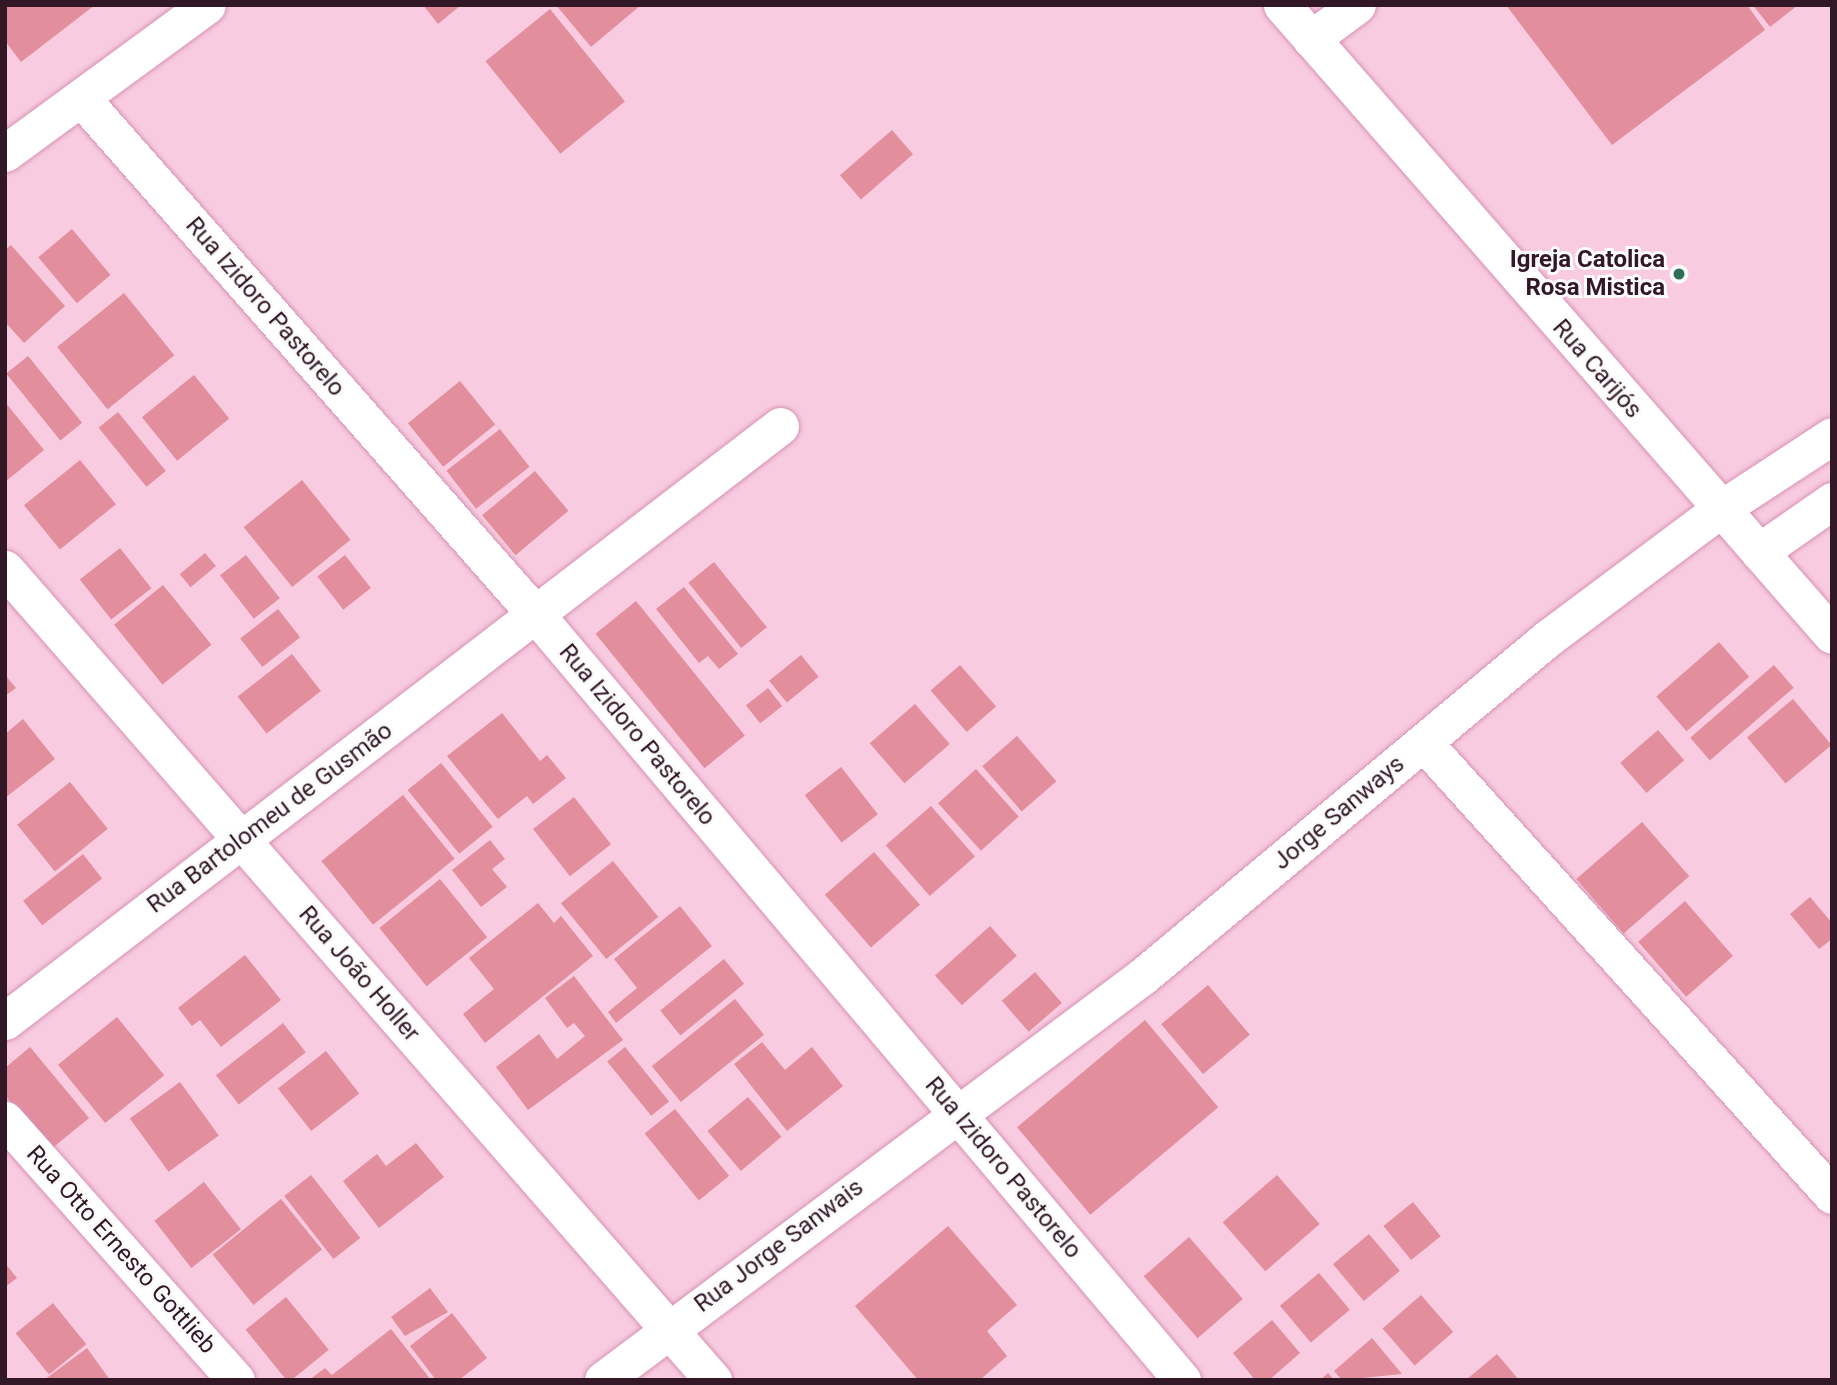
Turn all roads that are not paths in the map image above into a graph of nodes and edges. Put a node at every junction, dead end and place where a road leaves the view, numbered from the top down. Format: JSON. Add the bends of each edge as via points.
{"nodes":[{"id":1,"x":207,"y":5,"type":"edge"},
{"id":2,"x":1282,"y":5,"type":"edge"},
{"id":3,"x":1357,"y":5,"type":"edge"},
{"id":4,"x":1311,"y":39,"type":"junction"},
{"id":5,"x":82,"y":99,"type":"junction"},
{"id":6,"x":5,"y":153,"type":"edge"},
{"id":7,"x":780,"y":426,"type":"dead end"},
{"id":8,"x":1832,"y":436,"type":"edge"},
{"id":9,"x":1832,"y":501,"type":"edge"},
{"id":10,"x":1719,"y":510,"type":"junction"},
{"id":11,"x":1759,"y":552,"type":"junction"},
{"id":12,"x":5,"y":569,"type":"edge"},
{"id":13,"x":537,"y":616,"type":"junction"},
{"id":14,"x":1832,"y":635,"type":"edge"},
{"id":15,"x":1424,"y":743,"type":"junction"},
{"id":16,"x":241,"y":839,"type":"junction"},
{"id":17,"x":5,"y":1021,"type":"edge"},
{"id":18,"x":955,"y":1112,"type":"junction"},
{"id":19,"x":5,"y":1120,"type":"edge"},
{"id":20,"x":1832,"y":1195,"type":"edge"},
{"id":21,"x":670,"y":1330,"type":"junction"},
{"id":22,"x":236,"y":1380,"type":"edge"},
{"id":23,"x":603,"y":1380,"type":"edge"},
{"id":24,"x":713,"y":1380,"type":"edge"},
{"id":25,"x":1182,"y":1380,"type":"edge"}],
"edges":[{"from":1,"to":5,"type":"street"},
{"from":2,"to":4,"type":"street","name":"Rua Carijós"},
{"from":3,"to":4,"type":"street"},
{"from":4,"to":10,"type":"street","name":"Rua Carijós"},
{"from":5,"to":6,"type":"street"},
{"from":5,"to":13,"type":"street","name":"Rua Izidoro Pastorelo"},
{"from":7,"to":13,"type":"street","name":"Rua Bartolomeu de Gusmão"},
{"from":8,"to":10,"type":"street"},
{"from":9,"to":11,"type":"street"},
{"from":10,"to":11,"type":"street","name":"Rua Carijós"},
{"from":10,"to":15,"type":"street","name":"Jorge Sanways","via":[[1548,638]]},
{"from":11,"to":14,"type":"street","name":"Rua Carijós"},
{"from":12,"to":16,"type":"street","name":"Rua João Holler"},
{"from":13,"to":16,"type":"street","name":"Rua Bartolomeu de Gusmão"},
{"from":13,"to":18,"type":"street","name":"Rua Izidoro Pastorelo"},
{"from":15,"to":18,"type":"street","name":"Jorge Sanways","via":[[1143,975]]},
{"from":15,"to":20,"type":"street"},
{"from":16,"to":17,"type":"street","name":"Rua Bartolomeu de Gusmão"},
{"from":16,"to":21,"type":"street","name":"Rua João Holler"},
{"from":18,"to":21,"type":"street","name":"Rua Jorge Sanwais"},
{"from":18,"to":25,"type":"street","name":"Rua Izidoro Pastorelo"},
{"from":19,"to":22,"type":"street","name":"Rua Otto Ernesto Gottlieb"},
{"from":21,"to":23,"type":"street","name":"Rua Jorge Sanwais"},
{"from":21,"to":24,"type":"street","name":"Rua João Holler"}]}
